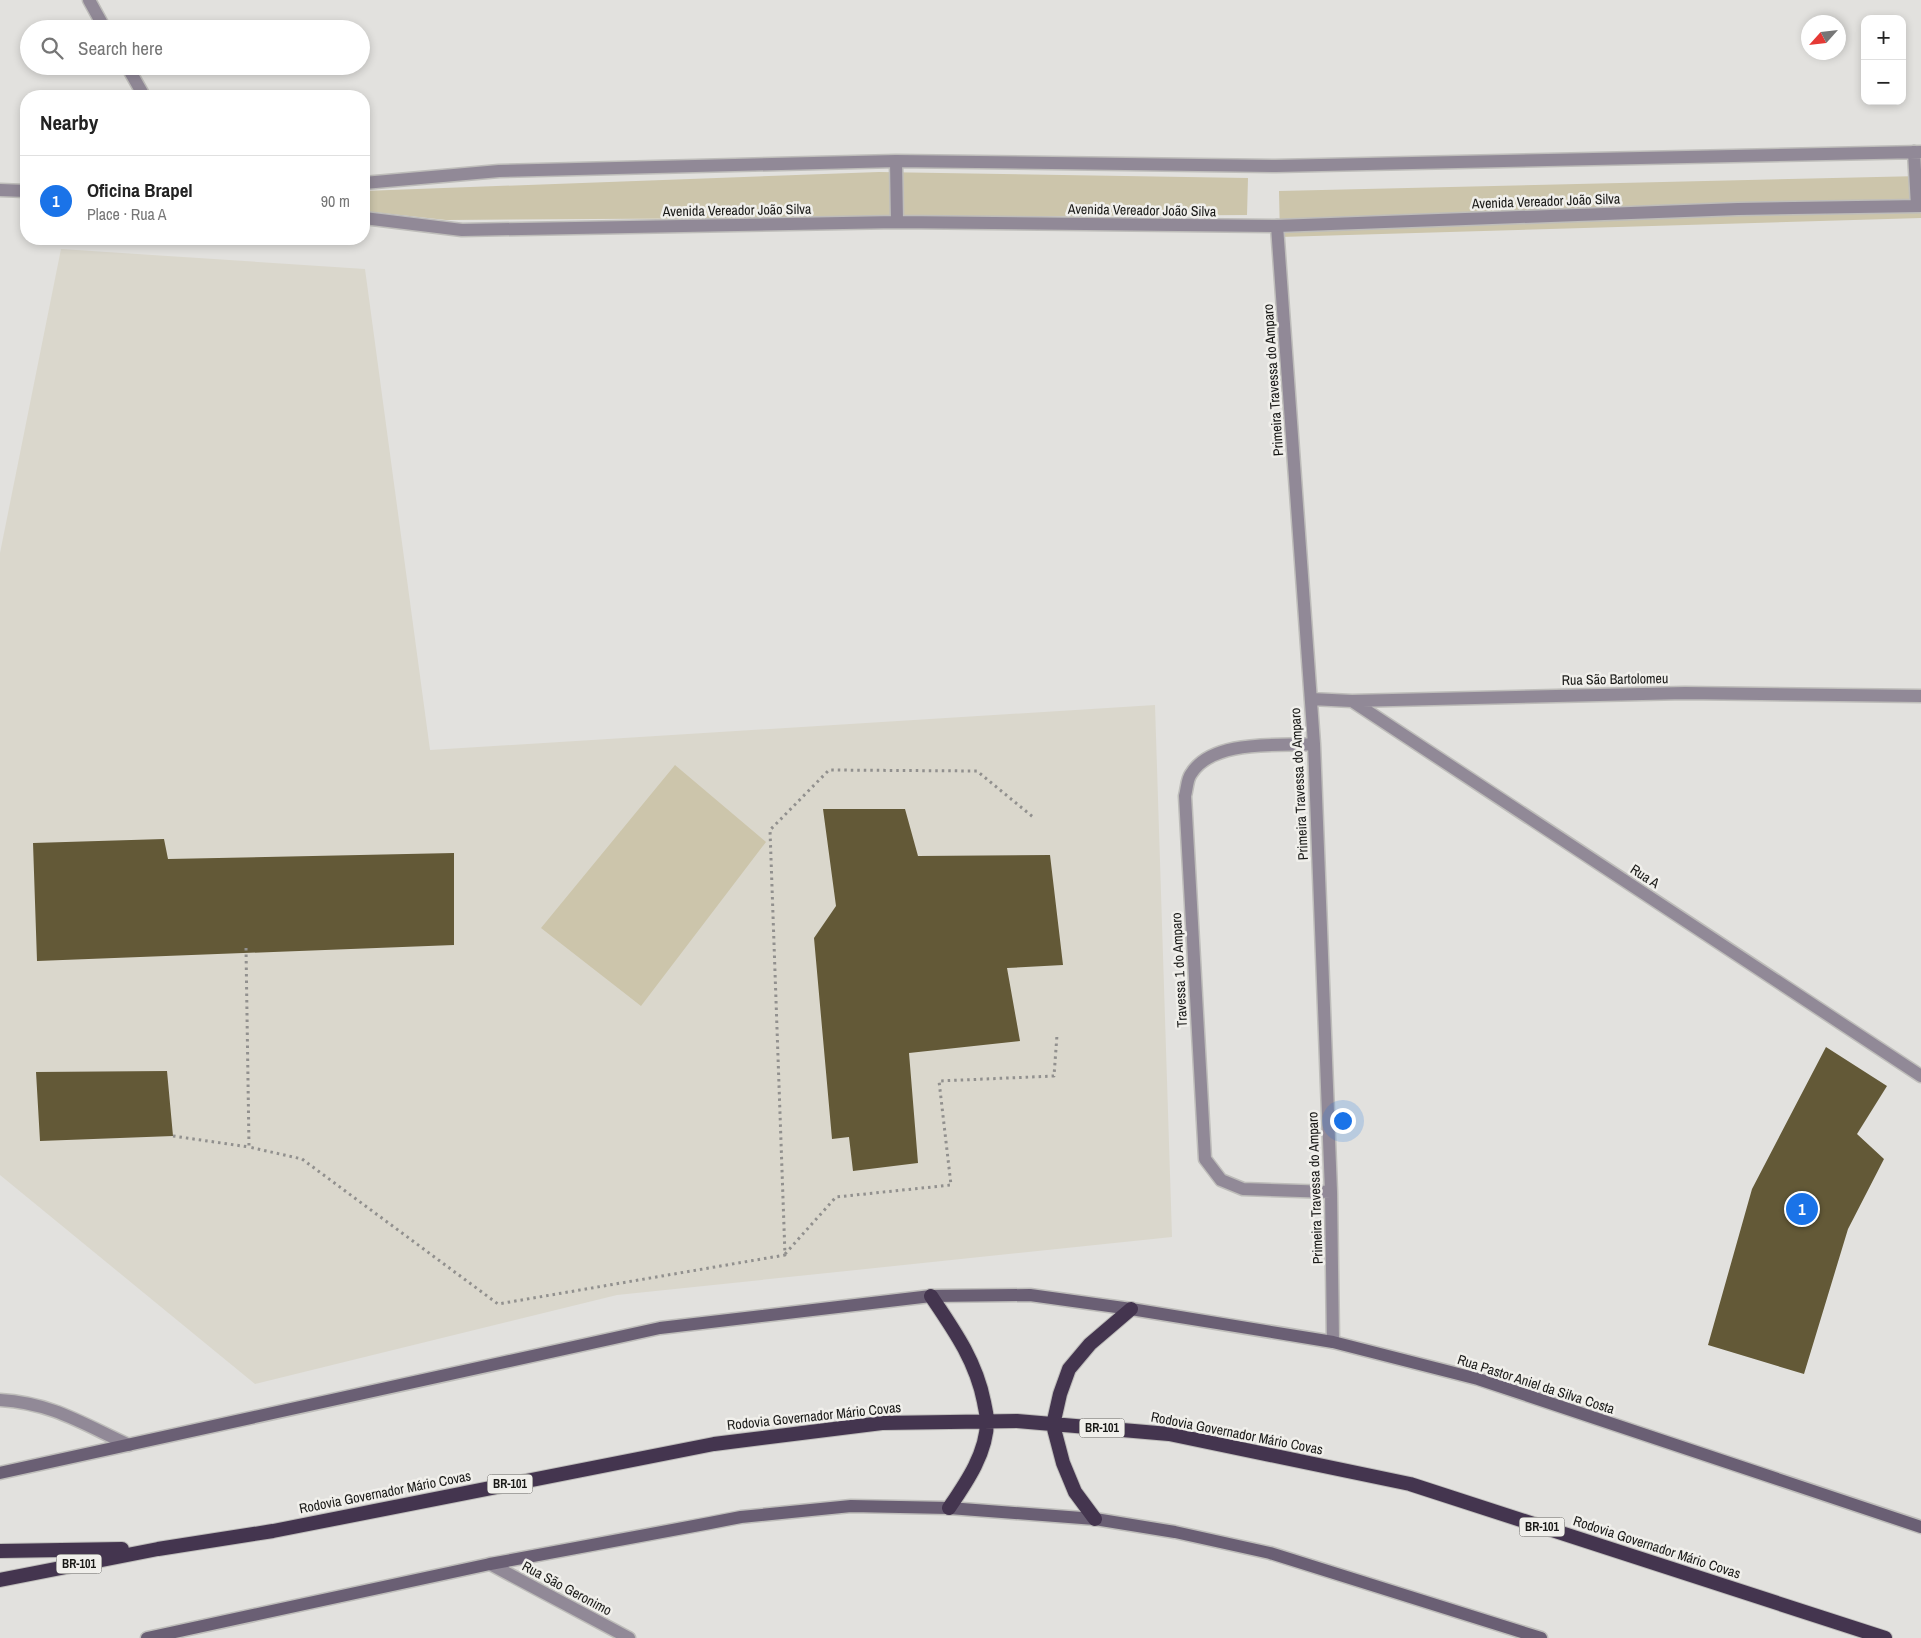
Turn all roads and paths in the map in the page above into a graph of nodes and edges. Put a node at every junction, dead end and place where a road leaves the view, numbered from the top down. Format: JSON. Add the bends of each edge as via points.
{"nodes":[{"id":1,"x":89,"y":0,"type":"edge"},
{"id":2,"x":100,"y":20,"type":"edge"},
{"id":3,"x":132,"y":75,"type":"edge"},
{"id":4,"x":141,"y":90,"type":"edge"},
{"id":5,"x":1918,"y":152,"type":"edge"},
{"id":6,"x":896,"y":161,"type":"junction"},
{"id":7,"x":370,"y":182,"type":"edge"},
{"id":8,"x":0,"y":190,"type":"edge"},
{"id":9,"x":20,"y":191,"type":"edge"},
{"id":10,"x":1919,"y":206,"type":"edge"},
{"id":11,"x":370,"y":219,"type":"edge"},
{"id":12,"x":897,"y":222,"type":"junction"},
{"id":13,"x":1277,"y":226,"type":"junction"},
{"id":14,"x":1921,"y":696,"type":"edge"},
{"id":15,"x":1310,"y":699,"type":"junction"},
{"id":16,"x":1352,"y":701,"type":"junction"},
{"id":17,"x":1314,"y":744,"type":"junction"},
{"id":18,"x":1033,"y":817,"type":"dead end"},
{"id":19,"x":246,"y":948,"type":"dead end"},
{"id":20,"x":1057,"y":1035,"type":"dead end"},
{"id":21,"x":1919,"y":1073,"type":"edge"},
{"id":22,"x":173,"y":1136,"type":"dead end"},
{"id":23,"x":249,"y":1147,"type":"junction"},
{"id":24,"x":1331,"y":1192,"type":"junction"},
{"id":25,"x":785,"y":1255,"type":"junction"},
{"id":26,"x":931,"y":1296,"type":"junction"},
{"id":27,"x":1131,"y":1309,"type":"junction"},
{"id":28,"x":1334,"y":1342,"type":"junction"},
{"id":29,"x":0,"y":1400,"type":"edge"},
{"id":30,"x":988,"y":1421,"type":"junction"},
{"id":31,"x":1053,"y":1425,"type":"junction"},
{"id":32,"x":129,"y":1446,"type":"junction"},
{"id":33,"x":0,"y":1473,"type":"edge"},
{"id":34,"x":949,"y":1508,"type":"junction"},
{"id":35,"x":1095,"y":1520,"type":"junction"},
{"id":36,"x":1921,"y":1527,"type":"edge"},
{"id":37,"x":158,"y":1548,"type":"junction"},
{"id":38,"x":0,"y":1551,"type":"edge"},
{"id":39,"x":490,"y":1564,"type":"junction"},
{"id":40,"x":0,"y":1580,"type":"edge"},
{"id":41,"x":147,"y":1638,"type":"edge"},
{"id":42,"x":629,"y":1638,"type":"edge"},
{"id":43,"x":1541,"y":1638,"type":"edge"},
{"id":44,"x":1885,"y":1638,"type":"edge"}],
"edges":[{"from":1,"to":2,"type":"street"},
{"from":3,"to":4,"type":"street"},
{"from":5,"to":6,"type":"street","via":[[1276,166]]},
{"from":5,"to":10,"type":"street"},
{"from":6,"to":7,"type":"street","via":[[500,171]]},
{"from":6,"to":12,"type":"street"},
{"from":8,"to":9,"type":"street"},
{"from":10,"to":13,"type":"street","name":"Avenida Vereador João Silva","via":[[1738,209]]},
{"from":11,"to":12,"type":"street","name":"Avenida Vereador João Silva","via":[[462,230]]},
{"from":12,"to":13,"type":"street","name":"Avenida Vereador João Silva"},
{"from":13,"to":15,"type":"street","name":"Primeira Travessa do Amparo"},
{"from":14,"to":16,"type":"street","name":"Rua São Bartolomeu","via":[[1685,693]]},
{"from":15,"to":16,"type":"street","name":"Rua São Bartolomeu"},
{"from":15,"to":17,"type":"street","name":"Primeira Travessa do Amparo"},
{"from":16,"to":21,"type":"street","name":"Rua A"},
{"from":17,"to":24,"type":"street","name":"Primeira Travessa do Amparo"},
{"from":17,"to":24,"type":"street","name":"Travessa 1 do Amparo","via":[[1231,749],[1205,758],[1190,774],[1185,796],[1205,1159],[1220,1180],[1243,1189]]},
{"from":18,"to":25,"type":"path","via":[[977,771],[829,770],[770,830]]},
{"from":19,"to":23,"type":"path"},
{"from":20,"to":25,"type":"path","via":[[1054,1076],[939,1081],[951,1185],[836,1197]]},
{"from":22,"to":23,"type":"path"},
{"from":23,"to":25,"type":"path","via":[[302,1159],[498,1304]]},
{"from":24,"to":28,"type":"street","name":"Primeira Travessa do Amparo"},
{"from":26,"to":27,"type":"main road","name":"Rua Pastor Aniel da Silva Costa","via":[[1030,1295]]},
{"from":26,"to":30,"type":"highway","via":[[964,1344],[980,1381]]},
{"from":26,"to":32,"type":"main road","name":"Rua Pastor Aniel da Silva Costa","via":[[660,1328]]},
{"from":27,"to":28,"type":"main road","name":"Rua Pastor Aniel da Silva Costa"},
{"from":27,"to":31,"type":"highway","via":[[1090,1344],[1069,1369]]},
{"from":28,"to":36,"type":"main road","name":"Rua Pastor Aniel da Silva Costa","via":[[1514,1390]]},
{"from":29,"to":32,"type":"street","via":[[51,1408]]},
{"from":30,"to":31,"type":"highway","name":"Rodovia Governador Mário Covas","number":"BR-101"},
{"from":30,"to":34,"type":"highway","via":[[971,1477]]},
{"from":30,"to":37,"type":"highway","name":"Rodovia Governador Mário Covas","number":"BR-101","via":[[863,1424],[714,1444],[273,1531]]},
{"from":31,"to":35,"type":"highway","via":[[1075,1492]]},
{"from":31,"to":44,"type":"highway","name":"Rodovia Governador Mário Covas","number":"BR-101","via":[[1169,1434],[1410,1484]]},
{"from":32,"to":33,"type":"main road","name":"Rua Pastor Aniel da Silva Costa"},
{"from":34,"to":35,"type":"main road"},
{"from":34,"to":39,"type":"main road","via":[[852,1506],[741,1517]]},
{"from":35,"to":43,"type":"main road","via":[[1175,1532],[1270,1553]]},
{"from":37,"to":38,"type":"highway"},
{"from":37,"to":40,"type":"highway","name":"Rodovia Governador Mário Covas","number":"BR-101"},
{"from":39,"to":41,"type":"main road"},
{"from":39,"to":42,"type":"street","name":"Rua São Geronimo"}]}
